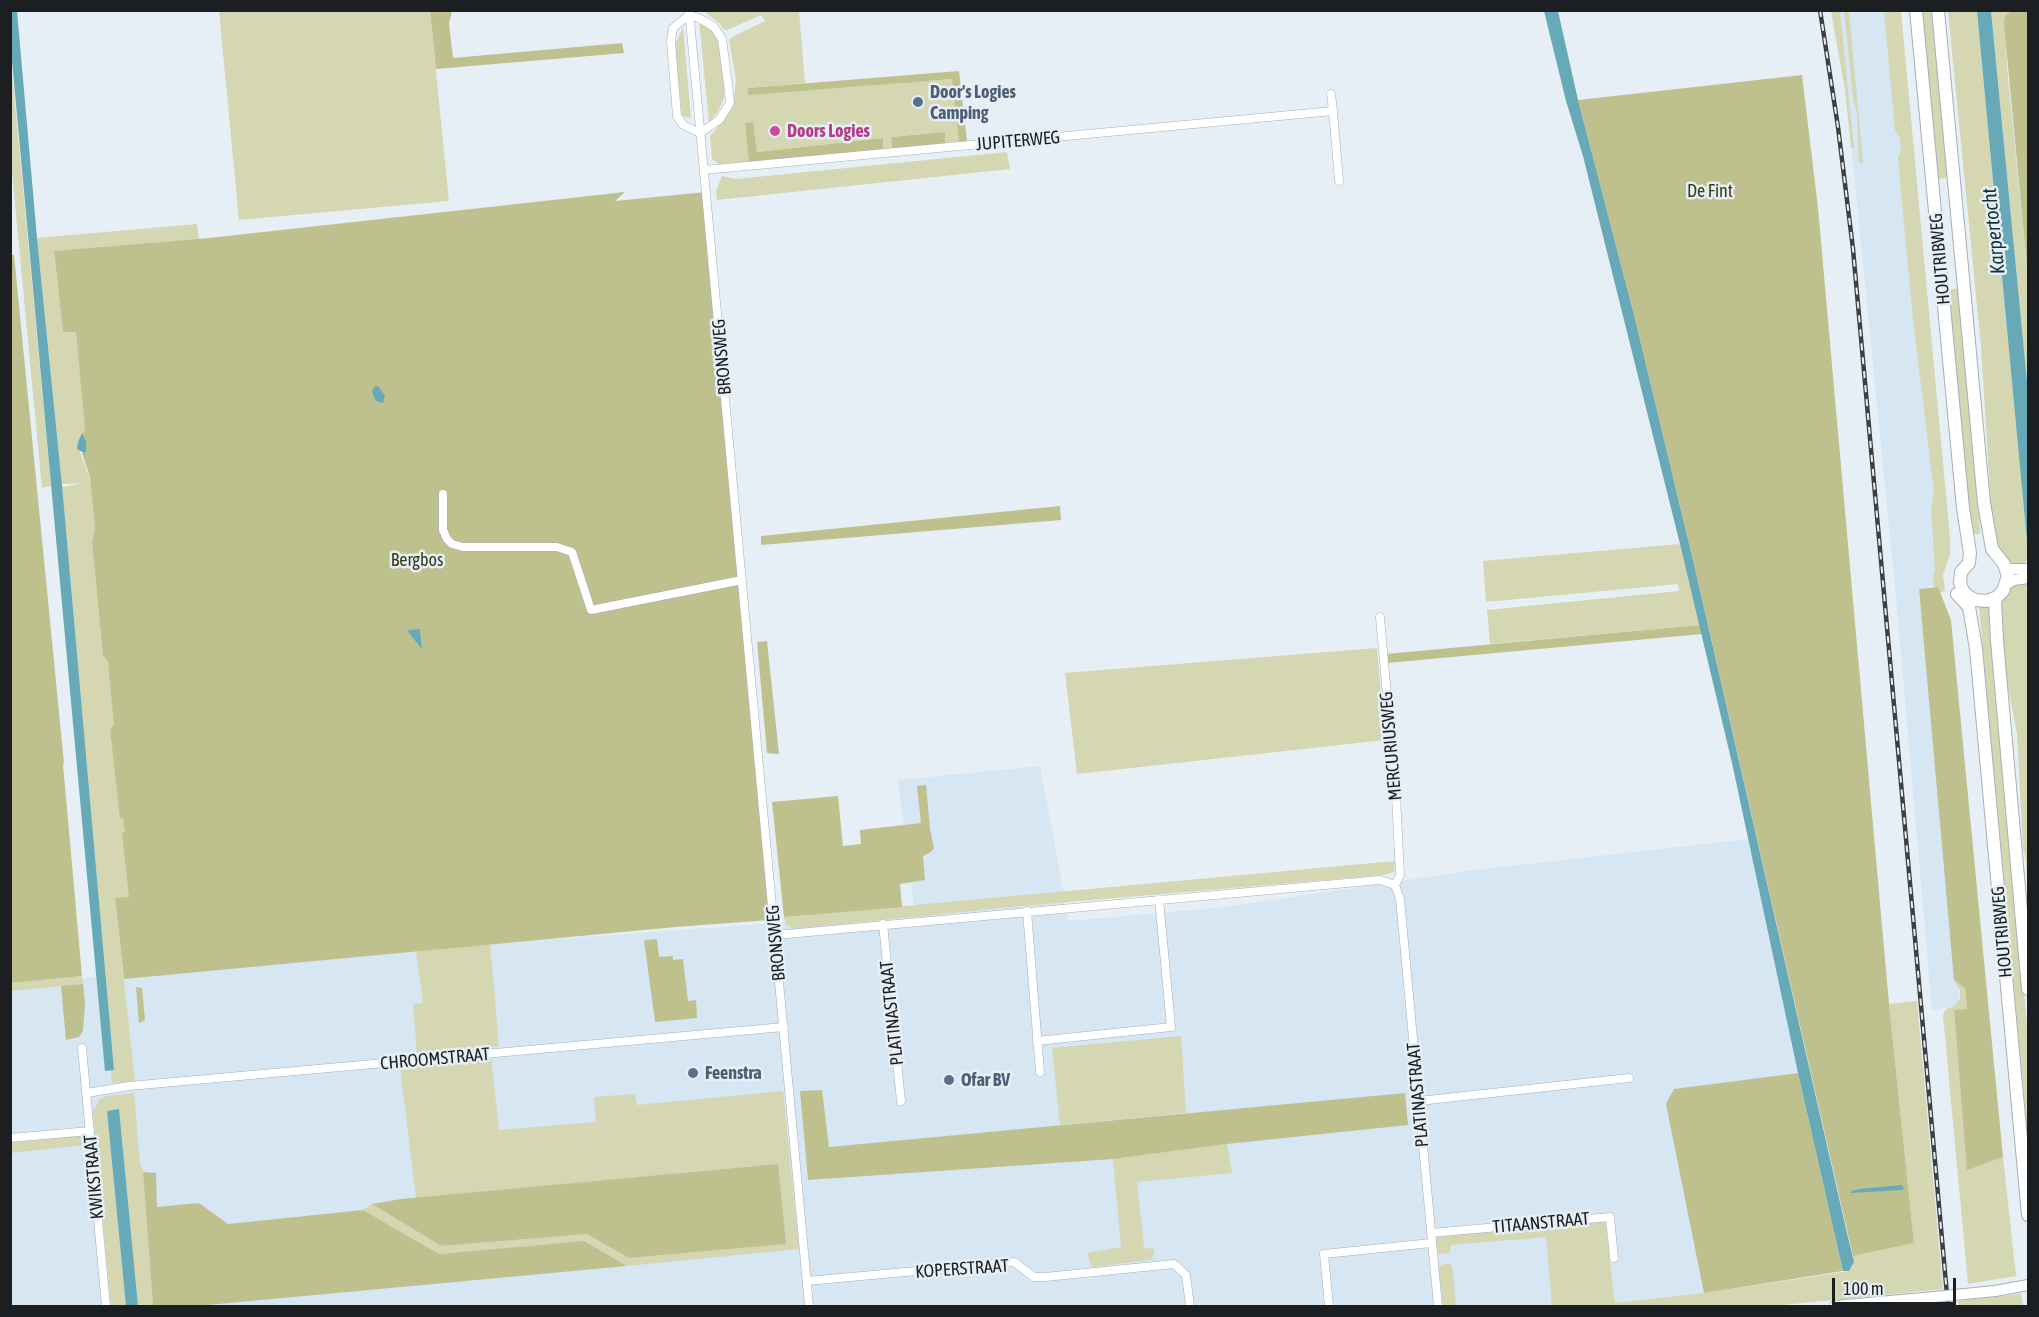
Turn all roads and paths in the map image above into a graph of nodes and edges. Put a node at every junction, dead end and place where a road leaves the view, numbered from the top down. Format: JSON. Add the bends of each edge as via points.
{"nodes":[{"id":1,"x":1916,"y":10,"type":"edge"},
{"id":2,"x":1938,"y":10,"type":"edge"},
{"id":3,"x":689,"y":13,"type":"edge"},
{"id":4,"x":1331,"y":94,"type":"dead end"},
{"id":5,"x":1333,"y":111,"type":"junction"},
{"id":6,"x":700,"y":134,"type":"junction"},
{"id":7,"x":704,"y":170,"type":"junction"},
{"id":8,"x":1339,"y":181,"type":"dead end"},
{"id":9,"x":443,"y":494,"type":"dead end"},
{"id":10,"x":1966,"y":558,"type":"junction"},
{"id":11,"x":1998,"y":562,"type":"junction"},
{"id":12,"x":2028,"y":569,"type":"edge"},
{"id":13,"x":2028,"y":578,"type":"edge"},
{"id":14,"x":742,"y":580,"type":"junction"},
{"id":15,"x":2007,"y":584,"type":"junction"},
{"id":16,"x":1966,"y":598,"type":"junction"},
{"id":17,"x":1994,"y":598,"type":"junction"},
{"id":18,"x":1380,"y":617,"type":"dead end"},
{"id":19,"x":1395,"y":885,"type":"junction"},
{"id":20,"x":1159,"y":899,"type":"junction"},
{"id":21,"x":1027,"y":911,"type":"junction"},
{"id":22,"x":883,"y":924,"type":"junction"},
{"id":23,"x":776,"y":935,"type":"junction"},
{"id":24,"x":2028,"y":989,"type":"edge"},
{"id":25,"x":784,"y":1027,"type":"junction"},
{"id":26,"x":1037,"y":1041,"type":"junction"},
{"id":27,"x":82,"y":1048,"type":"dead end"},
{"id":28,"x":1040,"y":1072,"type":"dead end"},
{"id":29,"x":1629,"y":1078,"type":"dead end"},
{"id":30,"x":87,"y":1092,"type":"junction"},
{"id":31,"x":901,"y":1101,"type":"dead end"},
{"id":32,"x":1419,"y":1101,"type":"junction"},
{"id":33,"x":90,"y":1131,"type":"junction"},
{"id":34,"x":10,"y":1138,"type":"edge"},
{"id":35,"x":2028,"y":1215,"type":"edge"},
{"id":36,"x":1431,"y":1233,"type":"junction"},
{"id":37,"x":1431,"y":1243,"type":"junction"},
{"id":38,"x":1614,"y":1258,"type":"dead end"},
{"id":39,"x":807,"y":1281,"type":"junction"},
{"id":40,"x":2028,"y":1285,"type":"edge"},
{"id":41,"x":106,"y":1306,"type":"edge"},
{"id":42,"x":809,"y":1306,"type":"edge"},
{"id":43,"x":1190,"y":1306,"type":"edge"},
{"id":44,"x":1329,"y":1306,"type":"edge"},
{"id":45,"x":1438,"y":1306,"type":"edge"},
{"id":46,"x":1835,"y":1306,"type":"edge"}],
"edges":[{"from":1,"to":10,"type":"main road","name":"HOUTRIBWEG"},
{"from":2,"to":11,"type":"main road","name":"HOUTRIBWEG","via":[[1984,503],[1983,536]]},
{"from":3,"to":6,"type":"street","name":"BRONSWEG"},
{"from":3,"to":6,"type":"street","via":[[673,28],[671,41],[677,116],[683,125]]},
{"from":3,"to":6,"type":"street","via":[[714,27],[722,39],[730,103],[719,120]]},
{"from":4,"to":5,"type":"street"},
{"from":5,"to":7,"type":"street","name":"JUPITERWEG"},
{"from":5,"to":8,"type":"street"},
{"from":6,"to":7,"type":"street","name":"BRONSWEG"},
{"from":7,"to":14,"type":"street","name":"BRONSWEG"},
{"from":9,"to":14,"type":"street","via":[[443,530],[452,544],[557,547],[572,552],[591,610]]},
{"from":10,"to":11,"type":"main road","via":[[1977,555]]},
{"from":10,"to":16,"type":"main road","via":[[1955,568],[1952,579],[1954,589]]},
{"from":11,"to":12,"type":"main road"},
{"from":11,"to":15,"type":"main road","name":"HOUTRIBWEG"},
{"from":11,"to":17,"type":"main road","via":[[2001,579],[1990,594]]},
{"from":13,"to":15,"type":"main road"},
{"from":14,"to":23,"type":"street","name":"BRONSWEG"},
{"from":15,"to":17,"type":"main road"},
{"from":16,"to":17,"type":"main road"},
{"from":16,"to":35,"type":"main road","name":"HOUTRIBWEG","via":[[1976,649]]},
{"from":17,"to":24,"type":"main road","name":"HOUTRIBWEG"},
{"from":18,"to":19,"type":"street","name":"MERCURIUSWEG","via":[[1396,796],[1400,874]]},
{"from":19,"to":20,"type":"street","via":[[1380,880]]},
{"from":19,"to":32,"type":"street","name":"PLATINASTRAAT","via":[[1400,899]]},
{"from":20,"to":21,"type":"street"},
{"from":20,"to":26,"type":"street","via":[[1171,1027]]},
{"from":21,"to":22,"type":"street"},
{"from":21,"to":26,"type":"street"},
{"from":22,"to":23,"type":"street"},
{"from":22,"to":31,"type":"street","name":"PLATINASTRAAT"},
{"from":23,"to":25,"type":"street","name":"BRONSWEG"},
{"from":25,"to":30,"type":"street","name":"CHROOMSTRAAT"},
{"from":25,"to":39,"type":"street","name":"BRONSWEG"},
{"from":26,"to":28,"type":"street"},
{"from":27,"to":30,"type":"street","name":"KWIKSTRAAT"},
{"from":29,"to":32,"type":"street"},
{"from":30,"to":33,"type":"street","name":"KWIKSTRAAT"},
{"from":32,"to":36,"type":"street","name":"PLATINASTRAAT"},
{"from":33,"to":34,"type":"street"},
{"from":33,"to":41,"type":"street","name":"KWIKSTRAAT"},
{"from":36,"to":37,"type":"street","name":"PLATINASTRAAT"},
{"from":36,"to":38,"type":"street","name":"TITAANSTRAAT","via":[[1610,1217]]},
{"from":37,"to":44,"type":"street","via":[[1324,1254]]},
{"from":37,"to":45,"type":"street","name":"PLATINASTRAAT"},
{"from":39,"to":42,"type":"street","name":"BRONSWEG"},
{"from":39,"to":43,"type":"street","name":"KOPERSTRAAT","via":[[1014,1263],[1034,1277],[1174,1264],[1186,1275]]},
{"from":40,"to":46,"type":"main road","bridge":true}]}
